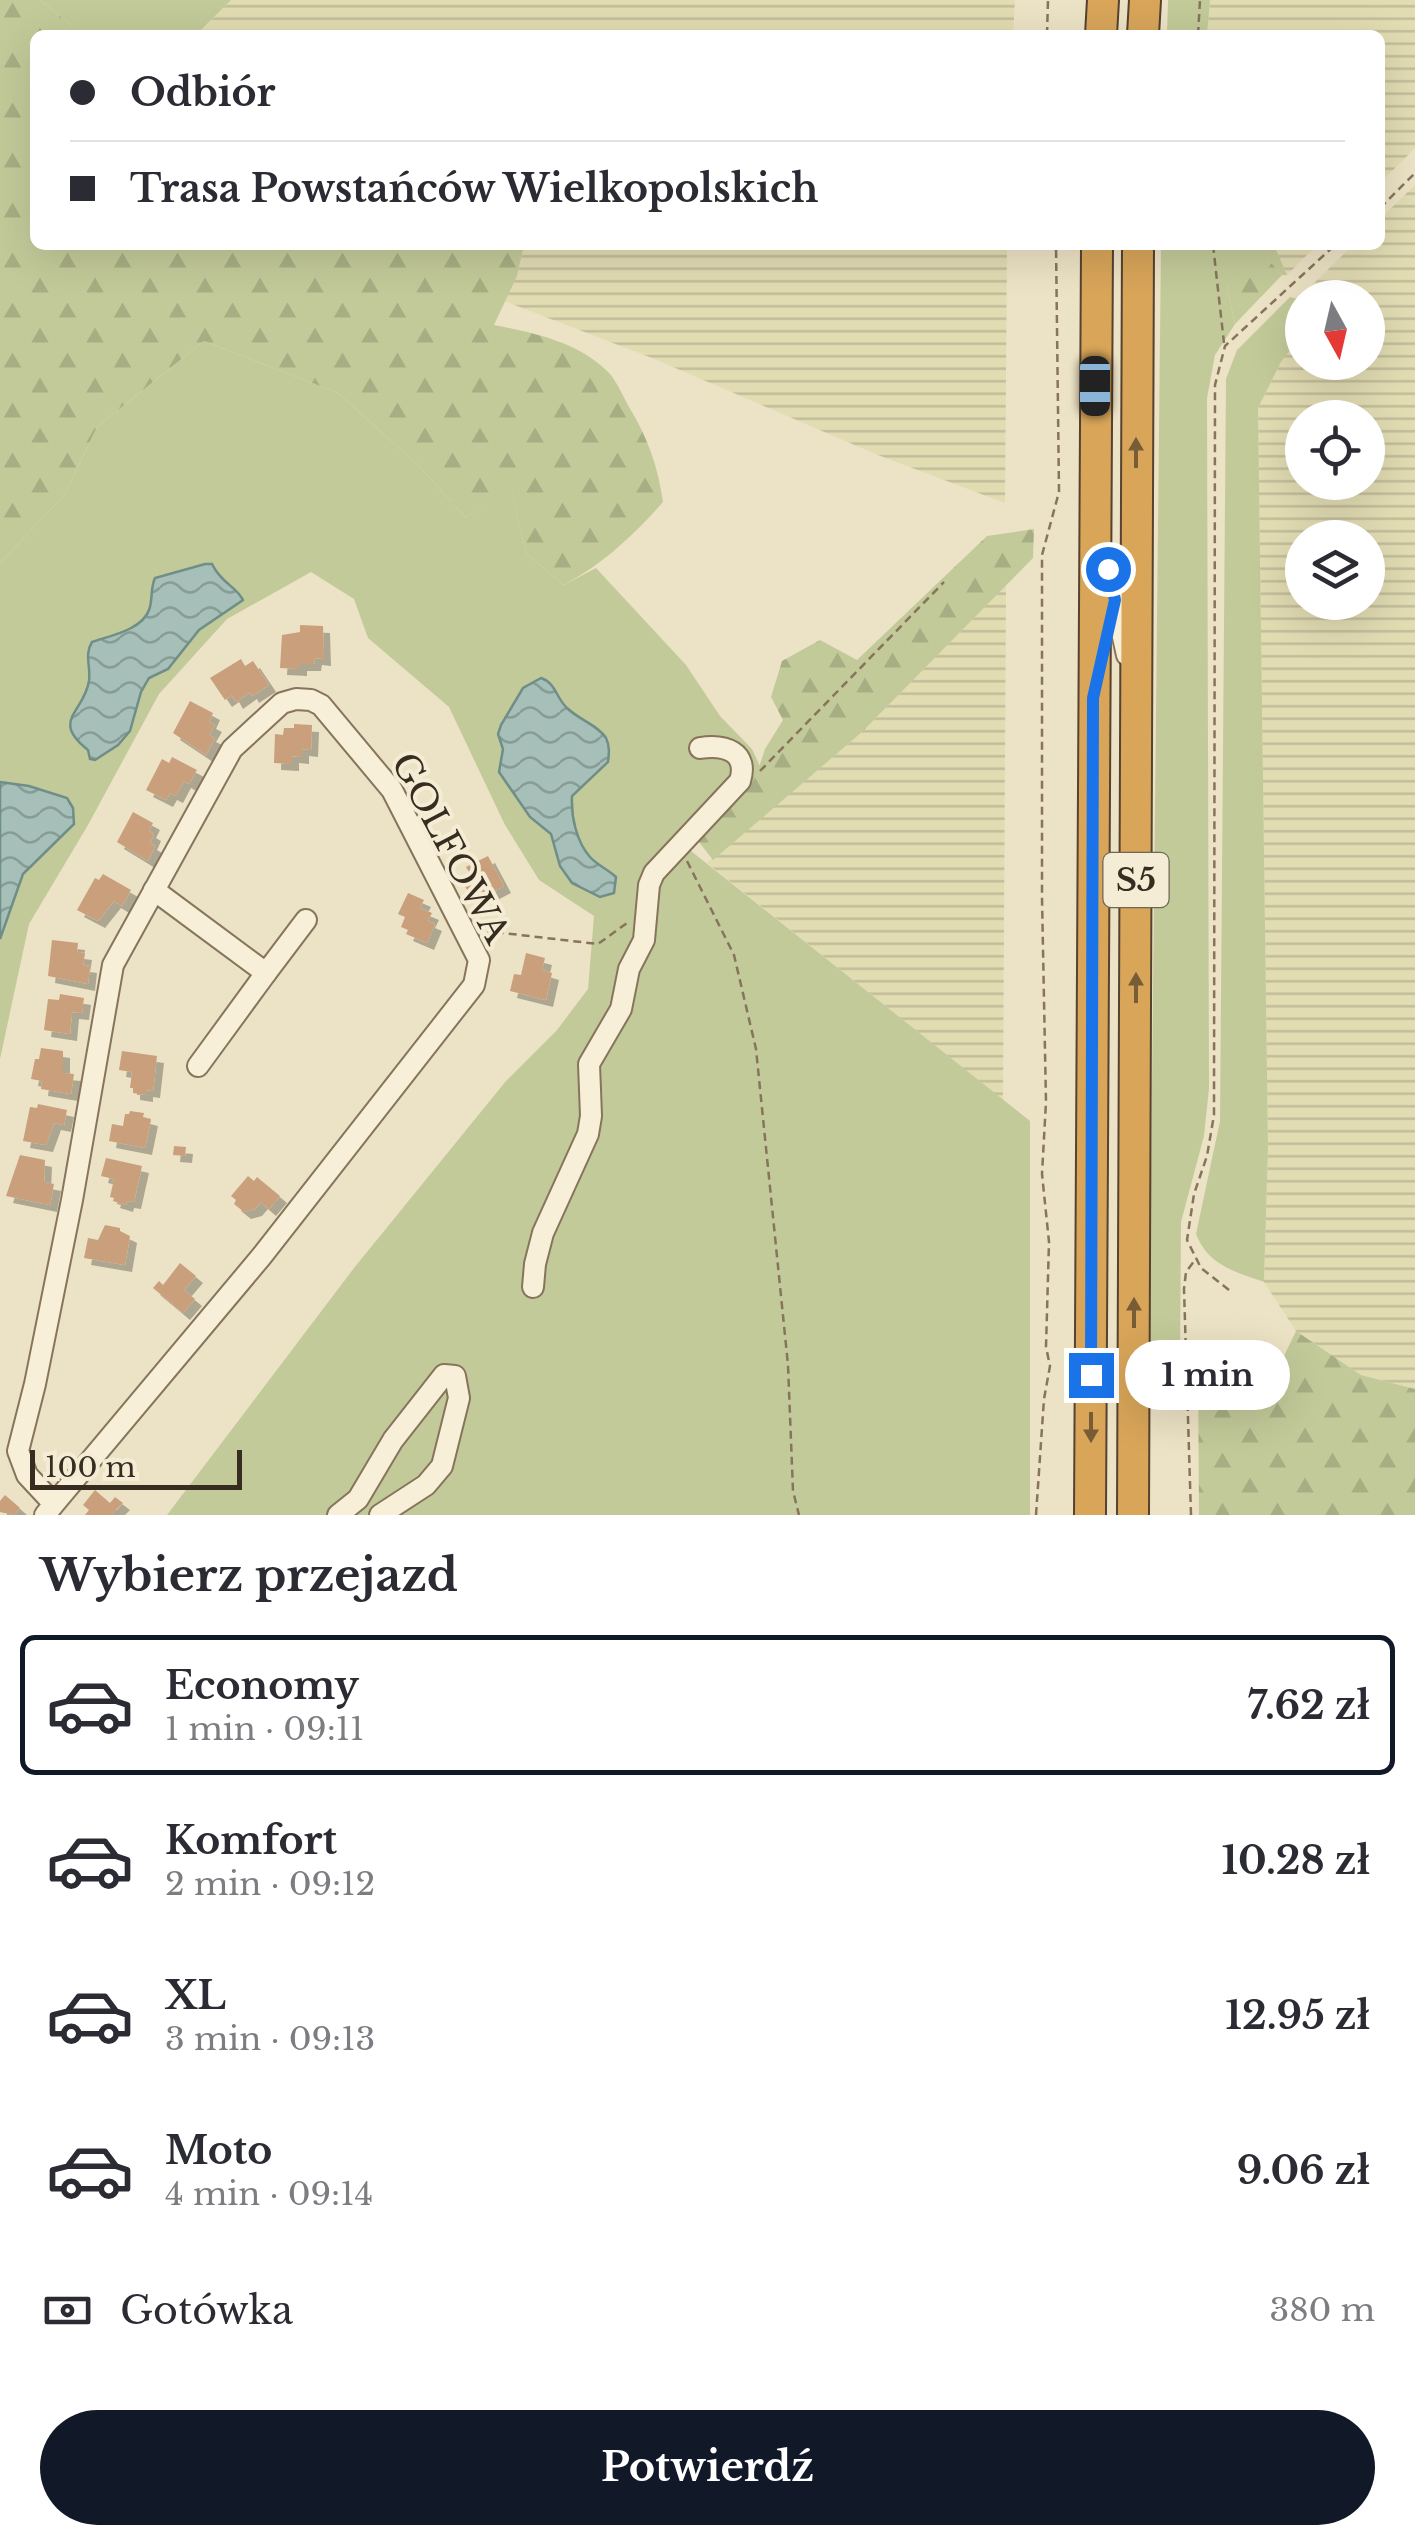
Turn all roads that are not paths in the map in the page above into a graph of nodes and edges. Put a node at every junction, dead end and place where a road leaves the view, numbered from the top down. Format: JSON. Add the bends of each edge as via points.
{"nodes":[{"id":1,"x":1103,"y":0,"type":"edge"},
{"id":2,"x":1145,"y":0,"type":"edge"},
{"id":3,"x":1101,"y":30,"type":"edge"},
{"id":4,"x":1144,"y":30,"type":"edge"},
{"id":5,"x":1097,"y":250,"type":"edge"},
{"id":6,"x":1138,"y":250,"type":"edge"},
{"id":7,"x":1094,"y":505,"type":"junction"},
{"id":8,"x":1136,"y":506,"type":"junction"},
{"id":9,"x":1115,"y":600,"type":"junction"},
{"id":10,"x":1093,"y":698,"type":"junction"},
{"id":11,"x":1136,"y":699,"type":"junction"},
{"id":12,"x":700,"y":748,"type":"dead end"},
{"id":13,"x":154,"y":890,"type":"junction"},
{"id":14,"x":306,"y":920,"type":"dead end"},
{"id":15,"x":266,"y":973,"type":"junction"},
{"id":16,"x":198,"y":1066,"type":"dead end"},
{"id":17,"x":534,"y":1287,"type":"dead end"},
{"id":18,"x":50,"y":1510,"type":"edge"},
{"id":19,"x":338,"y":1515,"type":"edge"},
{"id":20,"x":380,"y":1515,"type":"edge"},
{"id":21,"x":1090,"y":1515,"type":"edge"},
{"id":22,"x":1133,"y":1515,"type":"edge"}],
"edges":[{"from":1,"to":3,"type":"highway"},
{"from":2,"to":4,"type":"highway"},
{"from":5,"to":7,"type":"highway","number":"S5"},
{"from":8,"to":6,"type":"highway","number":"S5","one_way":true},
{"from":7,"to":9,"type":"lane"},
{"from":7,"to":10,"type":"highway","number":"S5"},
{"from":8,"to":9,"type":"lane"},
{"from":8,"to":11,"type":"highway","number":"S5"},
{"from":9,"to":10,"type":"lane"},
{"from":9,"to":11,"type":"lane"},
{"from":10,"to":21,"type":"highway","number":"S5","one_way":true},
{"from":22,"to":11,"type":"highway","number":"S5","one_way":true},
{"from":12,"to":17,"type":"lane","via":[[734,751],[740,781],[648,885],[644,940],[629,969],[622,1009],[589,1064],[588,1134],[538,1249]]},
{"from":13,"to":15,"type":"lane"},
{"from":13,"to":18,"type":"lane","name":"GOLFOWA","via":[[113,964],[18,1451]]},
{"from":13,"to":18,"type":"lane","name":"GOLFOWA","via":[[232,749],[282,703],[311,700],[392,790],[479,960],[474,985],[261,1257]]},
{"from":14,"to":15,"type":"lane"},
{"from":15,"to":16,"type":"lane"},
{"from":19,"to":20,"type":"lane","via":[[358,1498],[438,1380],[455,1376],[459,1398],[442,1466],[426,1486]]}]}
